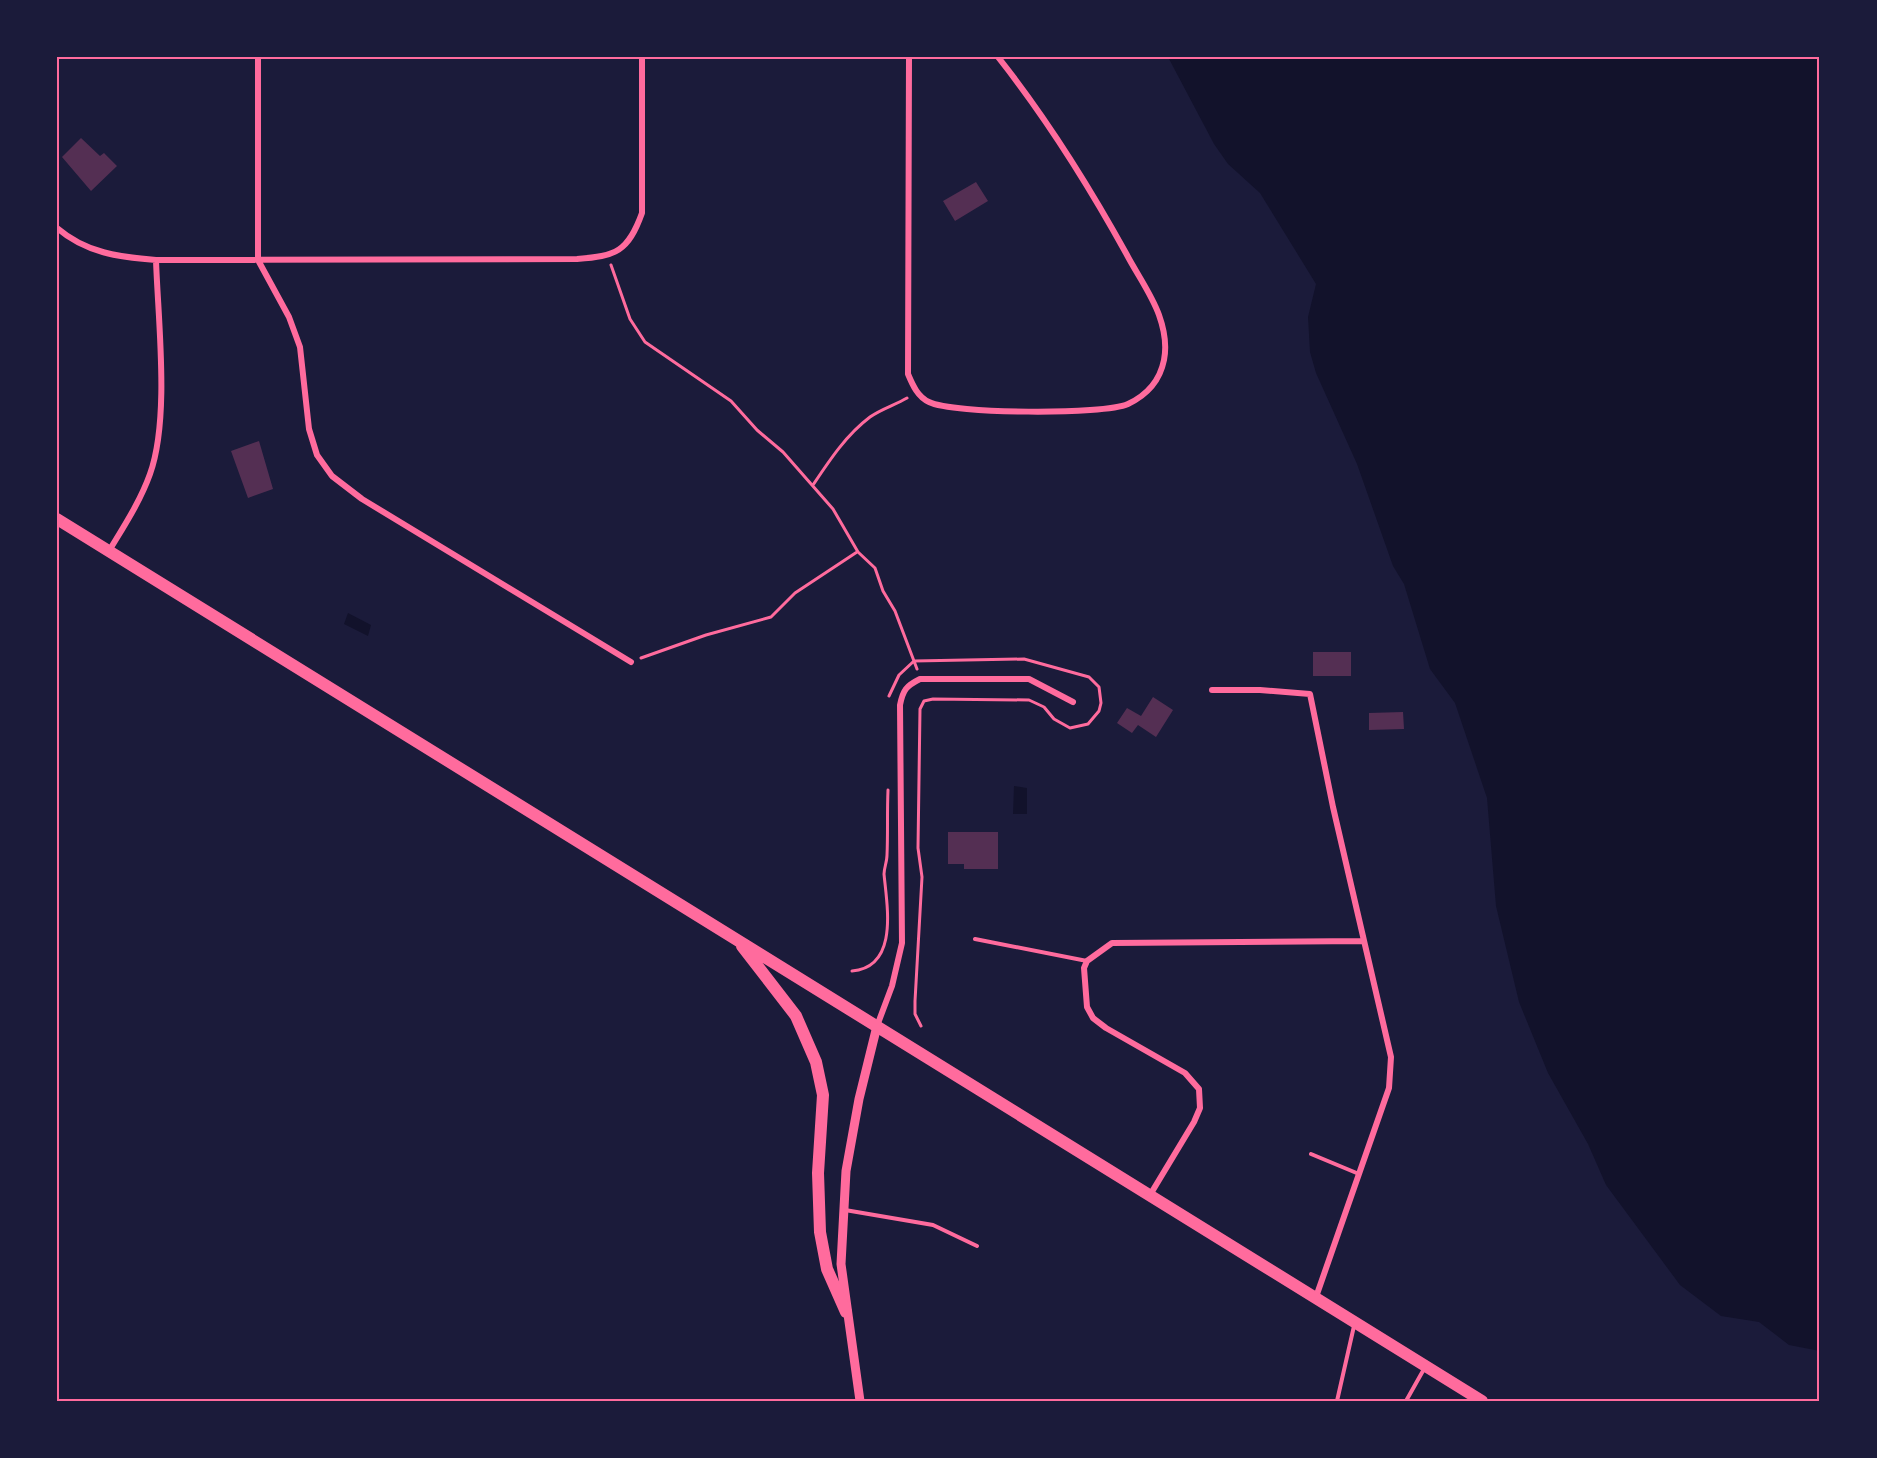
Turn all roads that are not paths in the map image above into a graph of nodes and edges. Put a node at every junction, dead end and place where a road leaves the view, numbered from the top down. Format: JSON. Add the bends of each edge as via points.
{"nodes":[{"id":1,"x":258,"y":57,"type":"edge"},
{"id":2,"x":642,"y":57,"type":"edge"},
{"id":3,"x":909,"y":57,"type":"edge"},
{"id":4,"x":998,"y":57,"type":"edge"},
{"id":5,"x":57,"y":228,"type":"edge"},
{"id":6,"x":156,"y":260,"type":"junction"},
{"id":7,"x":258,"y":260,"type":"junction"},
{"id":8,"x":57,"y":519,"type":"edge"},
{"id":9,"x":110,"y":551,"type":"junction"},
{"id":10,"x":631,"y":662,"type":"road end"},
{"id":11,"x":1212,"y":690,"type":"dead end"},
{"id":12,"x":1073,"y":702,"type":"dead end"},
{"id":13,"x":975,"y":939,"type":"dead end"},
{"id":14,"x":738,"y":940,"type":"junction"},
{"id":15,"x":1364,"y":941,"type":"junction"},
{"id":16,"x":1087,"y":961,"type":"junction"},
{"id":17,"x":877,"y":1026,"type":"junction"},
{"id":18,"x":1311,"y":1154,"type":"dead end"},
{"id":19,"x":1359,"y":1174,"type":"junction"},
{"id":20,"x":1150,"y":1195,"type":"junction"},
{"id":21,"x":844,"y":1210,"type":"junction"},
{"id":22,"x":977,"y":1246,"type":"dead end"},
{"id":23,"x":1316,"y":1297,"type":"junction"},
{"id":24,"x":846,"y":1312,"type":"junction"},
{"id":25,"x":1354,"y":1321,"type":"junction"},
{"id":26,"x":1425,"y":1366,"type":"junction"},
{"id":27,"x":860,"y":1401,"type":"edge"},
{"id":28,"x":1337,"y":1401,"type":"edge"},
{"id":29,"x":1407,"y":1401,"type":"edge"},
{"id":30,"x":1482,"y":1401,"type":"edge"}],
"edges":[{"from":1,"to":7,"type":"street"},
{"from":2,"to":7,"type":"street","via":[[642,213],[623,247],[608,257]]},
{"from":3,"to":4,"type":"street","via":[[908,374],[917,392],[928,402],[966,410],[1103,410],[1127,405],[1158,378],[1165,337],[1159,314],[1095,196]]},
{"from":5,"to":6,"type":"street","via":[[73,242],[104,254]]},
{"from":6,"to":7,"type":"street"},
{"from":6,"to":9,"type":"street","via":[[159,420],[150,473]]},
{"from":7,"to":10,"type":"street","via":[[289,317],[300,347],[309,429],[317,455],[332,476],[370,505]]},
{"from":8,"to":9,"type":"main road"},
{"from":9,"to":14,"type":"main road"},
{"from":11,"to":15,"type":"street","via":[[1310,694]]},
{"from":12,"to":17,"type":"street","via":[[1029,679],[920,679],[903,691],[902,943]]},
{"from":13,"to":16,"type":"lane"},
{"from":14,"to":17,"type":"main road"},
{"from":14,"to":24,"type":"main road","via":[[796,1016],[816,1062],[823,1095],[818,1173],[820,1232],[827,1269]]},
{"from":15,"to":16,"type":"street","via":[[1112,943]]},
{"from":15,"to":19,"type":"street","via":[[1391,1057],[1389,1088]]},
{"from":16,"to":20,"type":"street","via":[[1087,1007],[1093,1018],[1185,1073],[1199,1089],[1200,1108],[1194,1122]]},
{"from":17,"to":20,"type":"main road"},
{"from":17,"to":21,"type":"street","via":[[846,1171]]},
{"from":18,"to":19,"type":"lane"},
{"from":19,"to":23,"type":"street"},
{"from":20,"to":23,"type":"main road"},
{"from":21,"to":22,"type":"lane","via":[[933,1225]]},
{"from":21,"to":24,"type":"street","via":[[840,1264]]},
{"from":23,"to":25,"type":"main road"},
{"from":24,"to":27,"type":"street"},
{"from":25,"to":26,"type":"main road"},
{"from":25,"to":28,"type":"lane"},
{"from":26,"to":29,"type":"lane"},
{"from":26,"to":30,"type":"main road"}]}
